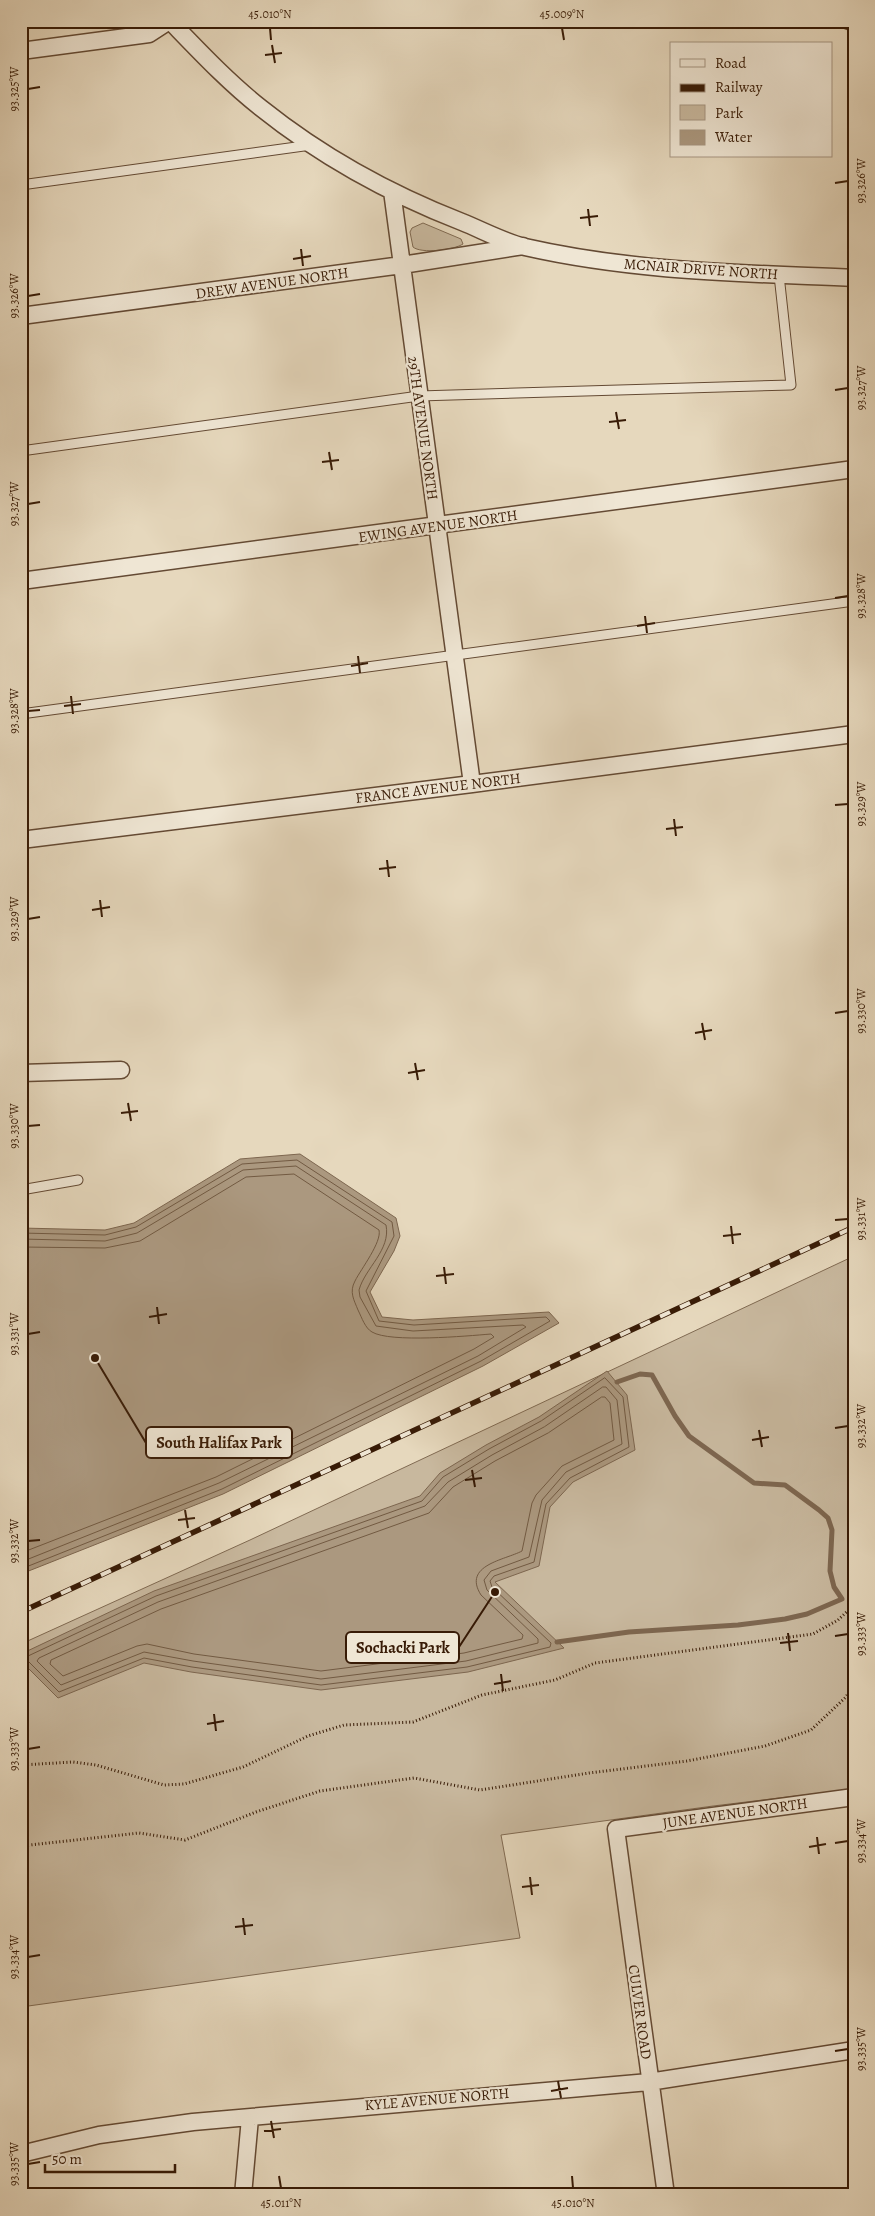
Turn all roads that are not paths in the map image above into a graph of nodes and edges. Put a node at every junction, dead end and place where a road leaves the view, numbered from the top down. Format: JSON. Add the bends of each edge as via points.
{"nodes":[{"id":1,"x":170,"y":21,"type":"edge"},
{"id":2,"x":849,"y":21,"type":"edge"},
{"id":3,"x":854,"y":22,"type":"edge"},
{"id":4,"x":21,"y":52,"type":"edge"},
{"id":5,"x":312,"y":145,"type":"junction"},
{"id":6,"x":21,"y":185,"type":"edge"},
{"id":7,"x":392,"y":191,"type":"junction"},
{"id":8,"x":523,"y":246,"type":"junction"},
{"id":9,"x":402,"y":265,"type":"junction"},
{"id":10,"x":779,"y":275,"type":"junction"},
{"id":11,"x":854,"y":278,"type":"edge"},
{"id":12,"x":21,"y":316,"type":"edge"},
{"id":13,"x":419,"y":396,"type":"junction"},
{"id":14,"x":21,"y":451,"type":"edge"},
{"id":15,"x":854,"y":469,"type":"edge"},
{"id":16,"x":436,"y":526,"type":"junction"},
{"id":17,"x":21,"y":580,"type":"edge"},
{"id":18,"x":854,"y":601,"type":"edge"},
{"id":19,"x":454,"y":656,"type":"junction"},
{"id":20,"x":21,"y":714,"type":"edge"},
{"id":21,"x":854,"y":734,"type":"edge"},
{"id":22,"x":472,"y":784,"type":"junction"},
{"id":23,"x":21,"y":840,"type":"edge"},
{"id":24,"x":121,"y":1070,"type":"dead end"},
{"id":25,"x":21,"y":1073,"type":"edge"},
{"id":26,"x":78,"y":1180,"type":"dead end"},
{"id":27,"x":21,"y":1190,"type":"edge"},
{"id":28,"x":854,"y":1797,"type":"edge"},
{"id":29,"x":616,"y":1830,"type":"joint"},
{"id":30,"x":854,"y":2050,"type":"edge"},
{"id":31,"x":649,"y":2082,"type":"junction"},
{"id":32,"x":250,"y":2118,"type":"junction"},
{"id":33,"x":21,"y":2154,"type":"edge"},
{"id":34,"x":243,"y":2195,"type":"edge"},
{"id":35,"x":666,"y":2195,"type":"edge"}],
"edges":[{"from":1,"to":4,"type":"street","via":[[149,34]]},
{"from":1,"to":5,"type":"street","name":"MCNAIR DRIVE NORTH","via":[[260,108]]},
{"from":2,"to":3,"type":"street"},
{"from":5,"to":6,"type":"lane"},
{"from":5,"to":7,"type":"street","name":"MCNAIR DRIVE NORTH"},
{"from":7,"to":8,"type":"street","name":"MCNAIR DRIVE NORTH"},
{"from":7,"to":9,"type":"street","name":"29TH AVENUE NORTH"},
{"from":8,"to":9,"type":"street","name":"DREW AVENUE NORTH"},
{"from":8,"to":10,"type":"street","name":"MCNAIR DRIVE NORTH","via":[[620,264],[698,272]]},
{"from":9,"to":12,"type":"street","name":"DREW AVENUE NORTH"},
{"from":9,"to":13,"type":"street","name":"29TH AVENUE NORTH"},
{"from":10,"to":11,"type":"street","name":"MCNAIR DRIVE NORTH"},
{"from":10,"to":13,"type":"lane","via":[[791,385]]},
{"from":13,"to":14,"type":"lane"},
{"from":13,"to":16,"type":"street","name":"29TH AVENUE NORTH"},
{"from":15,"to":16,"type":"street","name":"EWING AVENUE NORTH"},
{"from":16,"to":17,"type":"street","name":"EWING AVENUE NORTH"},
{"from":16,"to":19,"type":"street","name":"29TH AVENUE NORTH"},
{"from":18,"to":19,"type":"lane"},
{"from":19,"to":20,"type":"lane"},
{"from":19,"to":22,"type":"street","name":"29TH AVENUE NORTH"},
{"from":21,"to":22,"type":"street","name":"FRANCE AVENUE NORTH"},
{"from":22,"to":23,"type":"street","name":"FRANCE AVENUE NORTH"},
{"from":24,"to":25,"type":"street"},
{"from":26,"to":27,"type":"lane"},
{"from":28,"to":29,"type":"street","name":"JUNE AVENUE NORTH"},
{"from":29,"to":31,"type":"street","name":"CULVER ROAD"},
{"from":30,"to":31,"type":"street","name":"KYLE AVENUE NORTH"},
{"from":31,"to":32,"type":"street","name":"KYLE AVENUE NORTH"},
{"from":31,"to":35,"type":"street","name":"CULVER ROAD"},
{"from":32,"to":33,"type":"street","name":"KYLE AVENUE NORTH","via":[[99,2135]]},
{"from":32,"to":34,"type":"street"}]}
